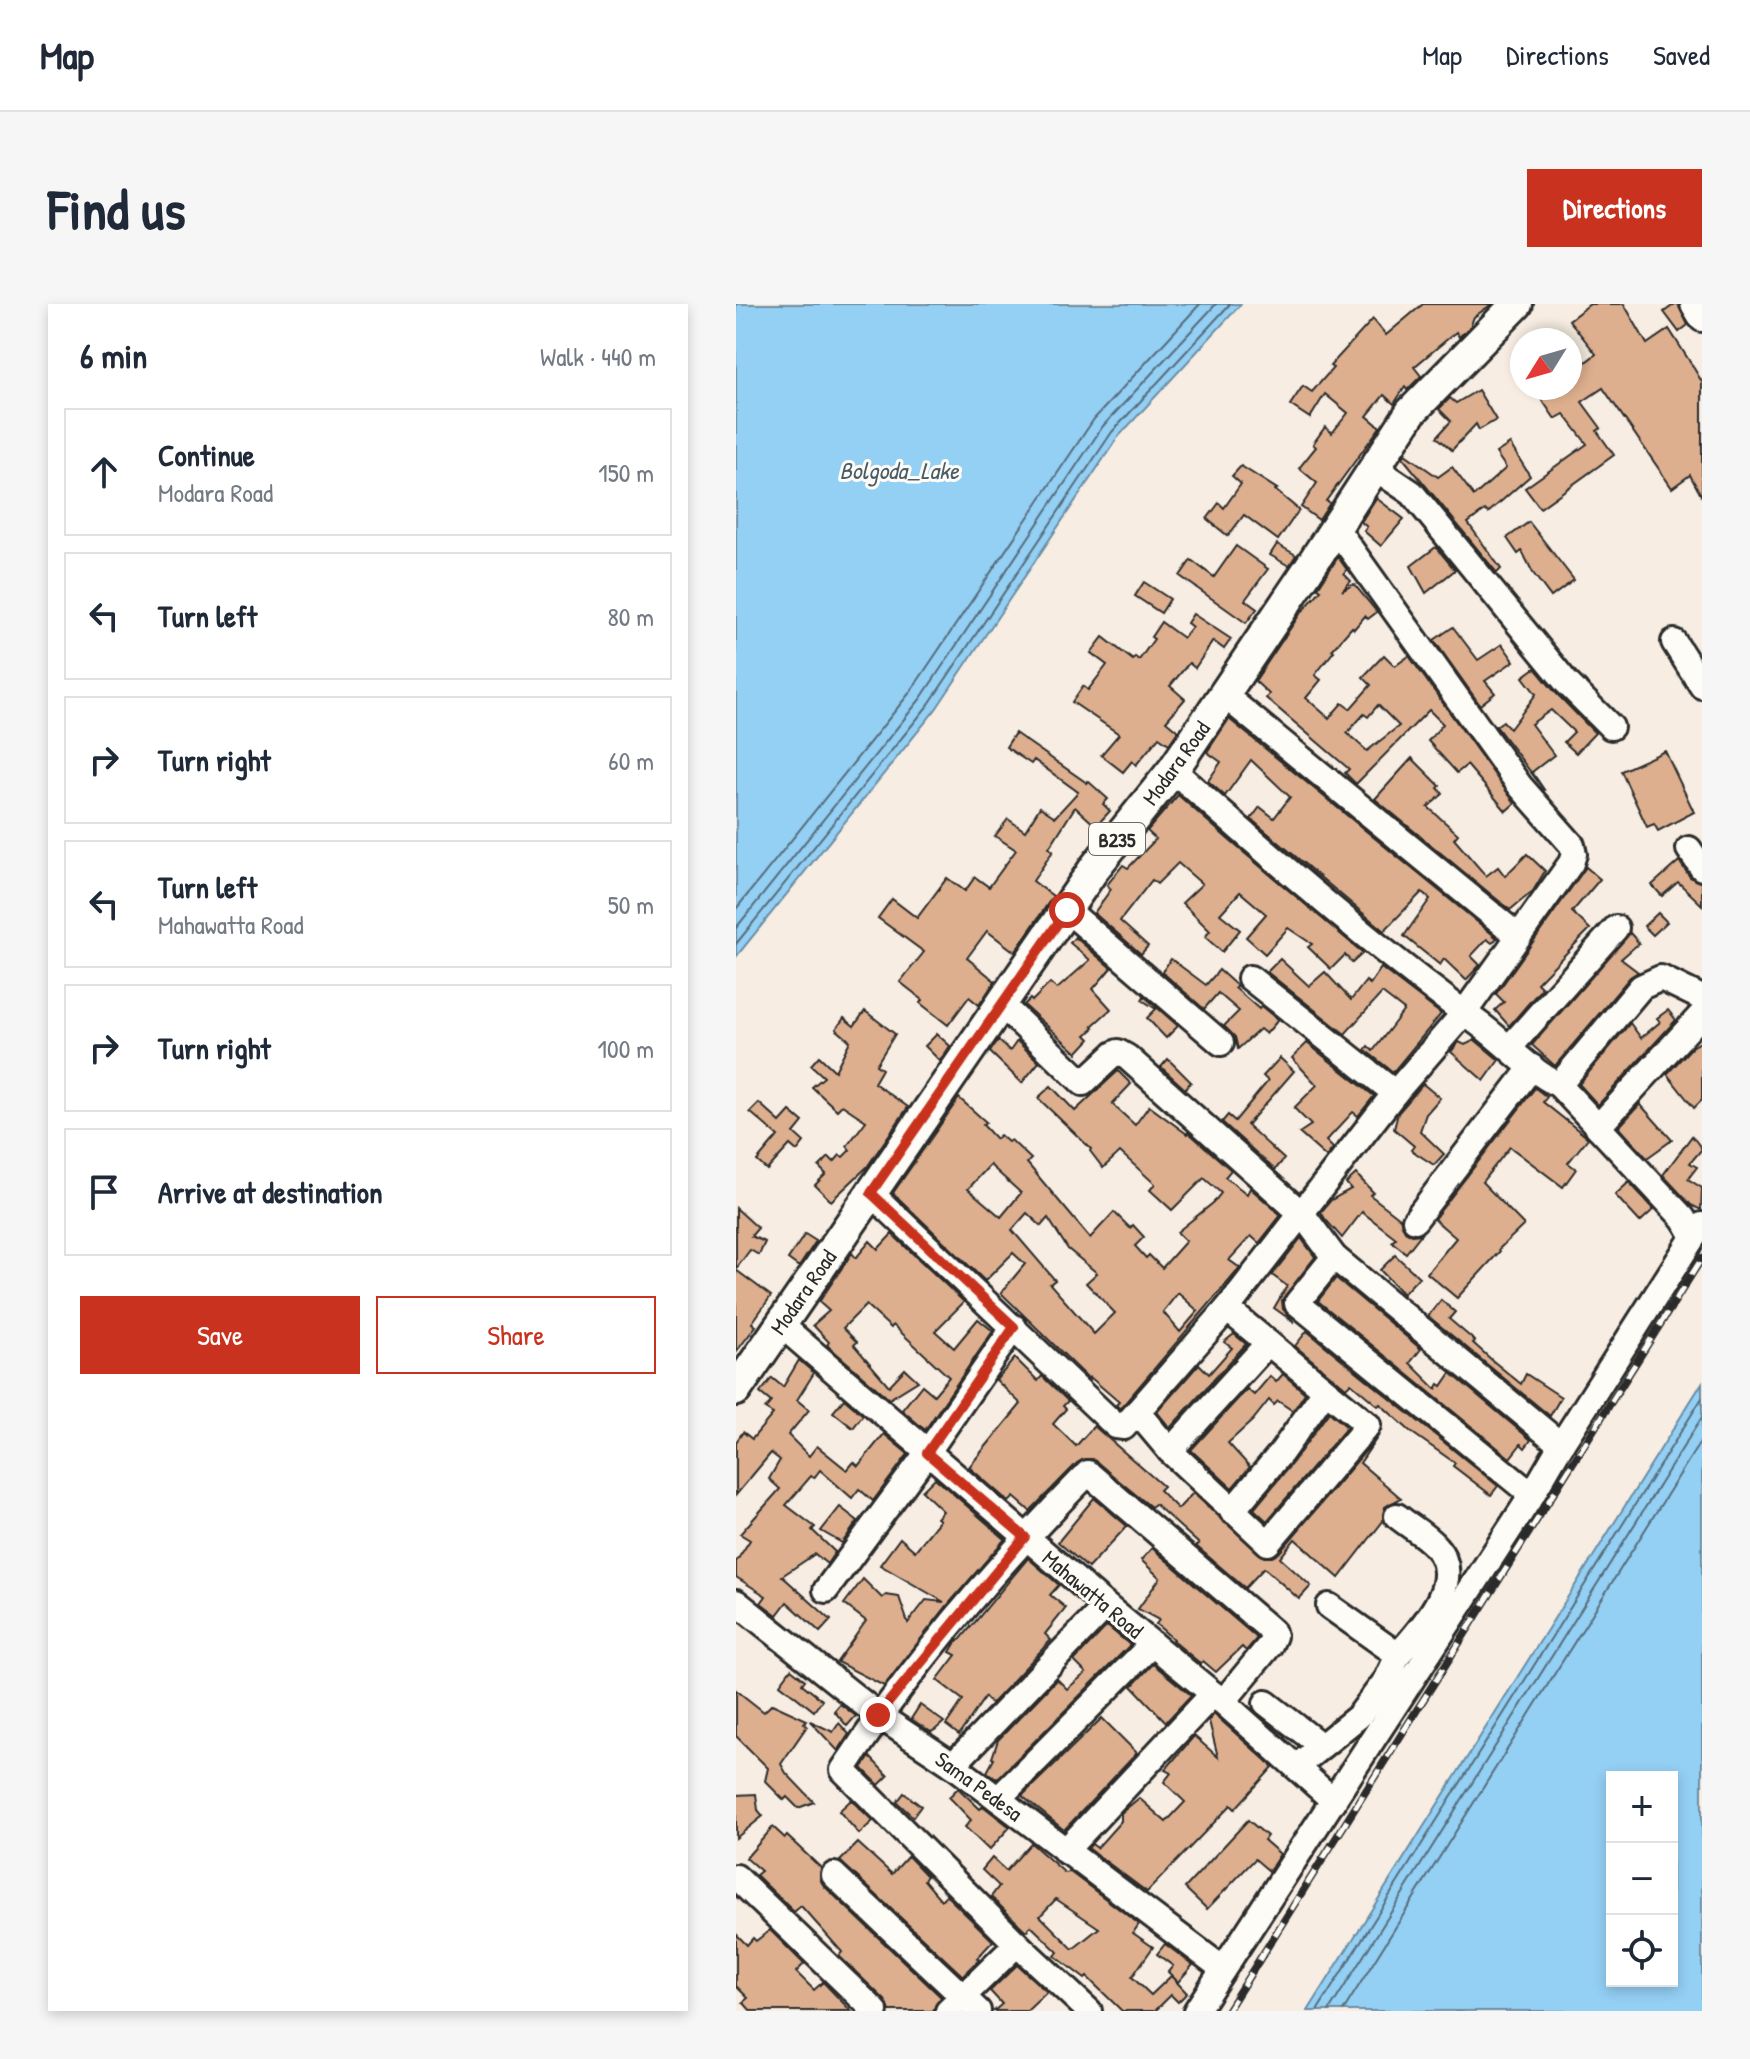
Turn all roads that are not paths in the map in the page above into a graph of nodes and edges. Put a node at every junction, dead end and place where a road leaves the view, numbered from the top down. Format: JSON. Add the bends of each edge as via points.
{"nodes":[{"id":1,"x":1517,"y":304,"type":"edge"},
{"id":2,"x":1693,"y":304,"type":"edge"},
{"id":3,"x":1702,"y":319,"type":"edge"},
{"id":4,"x":1375,"y":468,"type":"junction"},
{"id":5,"x":1335,"y":527,"type":"junction"},
{"id":6,"x":1674,"y":642,"type":"dead end"},
{"id":7,"x":1702,"y":686,"type":"edge"},
{"id":8,"x":1224,"y":695,"type":"junction"},
{"id":9,"x":1611,"y":727,"type":"dead end"},
{"id":10,"x":1173,"y":770,"type":"junction"},
{"id":11,"x":1067,"y":910,"type":"junction"},
{"id":12,"x":1616,"y":928,"type":"dead end"},
{"id":13,"x":1518,"y":936,"type":"junction"},
{"id":14,"x":1250,"y":978,"type":"dead end"},
{"id":15,"x":1702,"y":998,"type":"edge"},
{"id":16,"x":1001,"y":1004,"type":"junction"},
{"id":17,"x":1464,"y":1013,"type":"junction"},
{"id":18,"x":1702,"y":1014,"type":"edge"},
{"id":19,"x":1221,"y":1043,"type":"dead end"},
{"id":20,"x":1510,"y":1047,"type":"junction"},
{"id":21,"x":1532,"y":1067,"type":"junction"},
{"id":22,"x":1559,"y":1085,"type":"junction"},
{"id":23,"x":1395,"y":1093,"type":"junction"},
{"id":24,"x":1598,"y":1127,"type":"junction"},
{"id":25,"x":871,"y":1193,"type":"junction"},
{"id":26,"x":1303,"y":1215,"type":"junction"},
{"id":27,"x":1415,"y":1220,"type":"dead end"},
{"id":28,"x":1698,"y":1230,"type":"edge"},
{"id":29,"x":1334,"y":1257,"type":"junction"},
{"id":30,"x":1227,"y":1309,"type":"junction"},
{"id":31,"x":780,"y":1324,"type":"junction"},
{"id":32,"x":1014,"y":1327,"type":"junction"},
{"id":33,"x":1268,"y":1343,"type":"junction"},
{"id":34,"x":736,"y":1390,"type":"edge"},
{"id":35,"x":1325,"y":1391,"type":"junction"},
{"id":36,"x":1138,"y":1413,"type":"junction"},
{"id":37,"x":1561,"y":1445,"type":"junction"},
{"id":38,"x":1170,"y":1451,"type":"junction"},
{"id":39,"x":927,"y":1453,"type":"junction"},
{"id":40,"x":1532,"y":1495,"type":"junction"},
{"id":41,"x":1232,"y":1511,"type":"junction"},
{"id":42,"x":1397,"y":1516,"type":"dead end"},
{"id":43,"x":1025,"y":1537,"type":"junction"},
{"id":44,"x":826,"y":1590,"type":"dead end"},
{"id":45,"x":736,"y":1602,"type":"edge"},
{"id":46,"x":1106,"y":1606,"type":"junction"},
{"id":47,"x":1329,"y":1606,"type":"dead end"},
{"id":48,"x":1152,"y":1644,"type":"junction"},
{"id":49,"x":1398,"y":1655,"type":"junction"},
{"id":50,"x":1218,"y":1698,"type":"junction"},
{"id":51,"x":1266,"y":1703,"type":"dead end"},
{"id":52,"x":878,"y":1715,"type":"junction"},
{"id":53,"x":1320,"y":1745,"type":"junction"},
{"id":54,"x":953,"y":1765,"type":"junction"},
{"id":55,"x":1297,"y":1766,"type":"junction"},
{"id":56,"x":998,"y":1799,"type":"junction"},
{"id":57,"x":1334,"y":1801,"type":"junction"},
{"id":58,"x":1065,"y":1851,"type":"junction"},
{"id":59,"x":834,"y":1875,"type":"dead end"},
{"id":60,"x":736,"y":1877,"type":"edge"},
{"id":61,"x":1017,"y":1944,"type":"junction"},
{"id":62,"x":1223,"y":1969,"type":"junction"},
{"id":63,"x":963,"y":2006,"type":"edge"},
{"id":64,"x":875,"y":2011,"type":"edge"},
{"id":65,"x":1089,"y":2011,"type":"edge"},
{"id":66,"x":1196,"y":2011,"type":"edge"}],
"edges":[{"from":1,"to":4,"type":"main road","name":"Modara Road","number":"B235","via":[[1411,412]]},
{"from":2,"to":3,"type":"street"},
{"from":4,"to":5,"type":"main road","name":"Modara Road","number":"B235"},
{"from":4,"to":9,"type":"street","via":[[1412,493],[1566,682]]},
{"from":5,"to":8,"type":"main road","name":"Modara Road","number":"B235"},
{"from":5,"to":13,"type":"street","via":[[1520,786],[1572,845],[1571,863]]},
{"from":6,"to":7,"type":"street"},
{"from":8,"to":10,"type":"main road","name":"Modara Road","number":"B235"},
{"from":8,"to":13,"type":"street"},
{"from":10,"to":11,"type":"main road","name":"Modara Road","number":"B235"},
{"from":10,"to":17,"type":"street","via":[[1338,914]]},
{"from":11,"to":16,"type":"main road","name":"Modara Road","number":"B235"},
{"from":11,"to":19,"type":"street"},
{"from":12,"to":20,"type":"street"},
{"from":13,"to":17,"type":"street"},
{"from":14,"to":23,"type":"street"},
{"from":15,"to":22,"type":"street","via":[[1661,978],[1641,987]]},
{"from":16,"to":25,"type":"main road","name":"Modara Road","number":"B235"},
{"from":16,"to":26,"type":"street","via":[[1083,1083],[1114,1054],[1122,1053]]},
{"from":17,"to":20,"type":"street"},
{"from":17,"to":23,"type":"street"},
{"from":18,"to":24,"type":"street"},
{"from":20,"to":21,"type":"street"},
{"from":21,"to":22,"type":"street"},
{"from":21,"to":27,"type":"street"},
{"from":22,"to":24,"type":"street"},
{"from":23,"to":26,"type":"street"},
{"from":24,"to":28,"type":"street"},
{"from":25,"to":31,"type":"main road","name":"Modara Road","number":"B235"},
{"from":25,"to":32,"type":"street"},
{"from":26,"to":29,"type":"street"},
{"from":26,"to":30,"type":"street"},
{"from":28,"to":37,"type":"street"},
{"from":29,"to":37,"type":"street"},
{"from":29,"to":40,"type":"street","via":[[1297,1303]]},
{"from":30,"to":33,"type":"street"},
{"from":30,"to":36,"type":"street"},
{"from":31,"to":34,"type":"main road","name":"Modara Road","number":"B235"},
{"from":31,"to":39,"type":"street","name":"Mahawatta Road"},
{"from":32,"to":36,"type":"street","via":[[1119,1428]]},
{"from":32,"to":39,"type":"street"},
{"from":33,"to":35,"type":"street"},
{"from":33,"to":38,"type":"street"},
{"from":35,"to":41,"type":"street"},
{"from":35,"to":41,"type":"street","via":[[1368,1425],[1268,1543]]},
{"from":36,"to":38,"type":"street"},
{"from":37,"to":40,"type":"street"},
{"from":38,"to":41,"type":"street"},
{"from":39,"to":43,"type":"street","name":"Mahawatta Road"},
{"from":39,"to":44,"type":"street"},
{"from":40,"to":57,"type":"street"},
{"from":42,"to":49,"type":"street","via":[[1437,1548],[1448,1578],[1431,1615]]},
{"from":43,"to":46,"type":"street","name":"Mahawatta Road"},
{"from":43,"to":50,"type":"street","via":[[1088,1473],[1273,1632],[1270,1645]]},
{"from":43,"to":52,"type":"street"},
{"from":45,"to":52,"type":"street","name":"Sama Pedesa"},
{"from":46,"to":48,"type":"street","name":"Mahawatta Road"},
{"from":46,"to":54,"type":"street"},
{"from":47,"to":49,"type":"street"},
{"from":48,"to":50,"type":"street","name":"Mahawatta Road"},
{"from":48,"to":56,"type":"street"},
{"from":49,"to":53,"type":"street","via":[[1359,1716]]},
{"from":50,"to":55,"type":"street","name":"Mahawatta Road"},
{"from":50,"to":58,"type":"street"},
{"from":51,"to":53,"type":"street"},
{"from":52,"to":54,"type":"street","name":"Sama Pedesa"},
{"from":52,"to":61,"type":"street","via":[[843,1770]]},
{"from":53,"to":55,"type":"street"},
{"from":54,"to":56,"type":"street","name":"Sama Pedesa"},
{"from":55,"to":57,"type":"street","name":"Mahawatta Road"},
{"from":56,"to":58,"type":"street","name":"Sama Pedesa"},
{"from":57,"to":62,"type":"street"},
{"from":58,"to":62,"type":"street","name":"Sama Pedesa"},
{"from":59,"to":63,"type":"street"},
{"from":60,"to":64,"type":"street"},
{"from":61,"to":63,"type":"street"},
{"from":61,"to":65,"type":"street"},
{"from":62,"to":66,"type":"street"}]}
